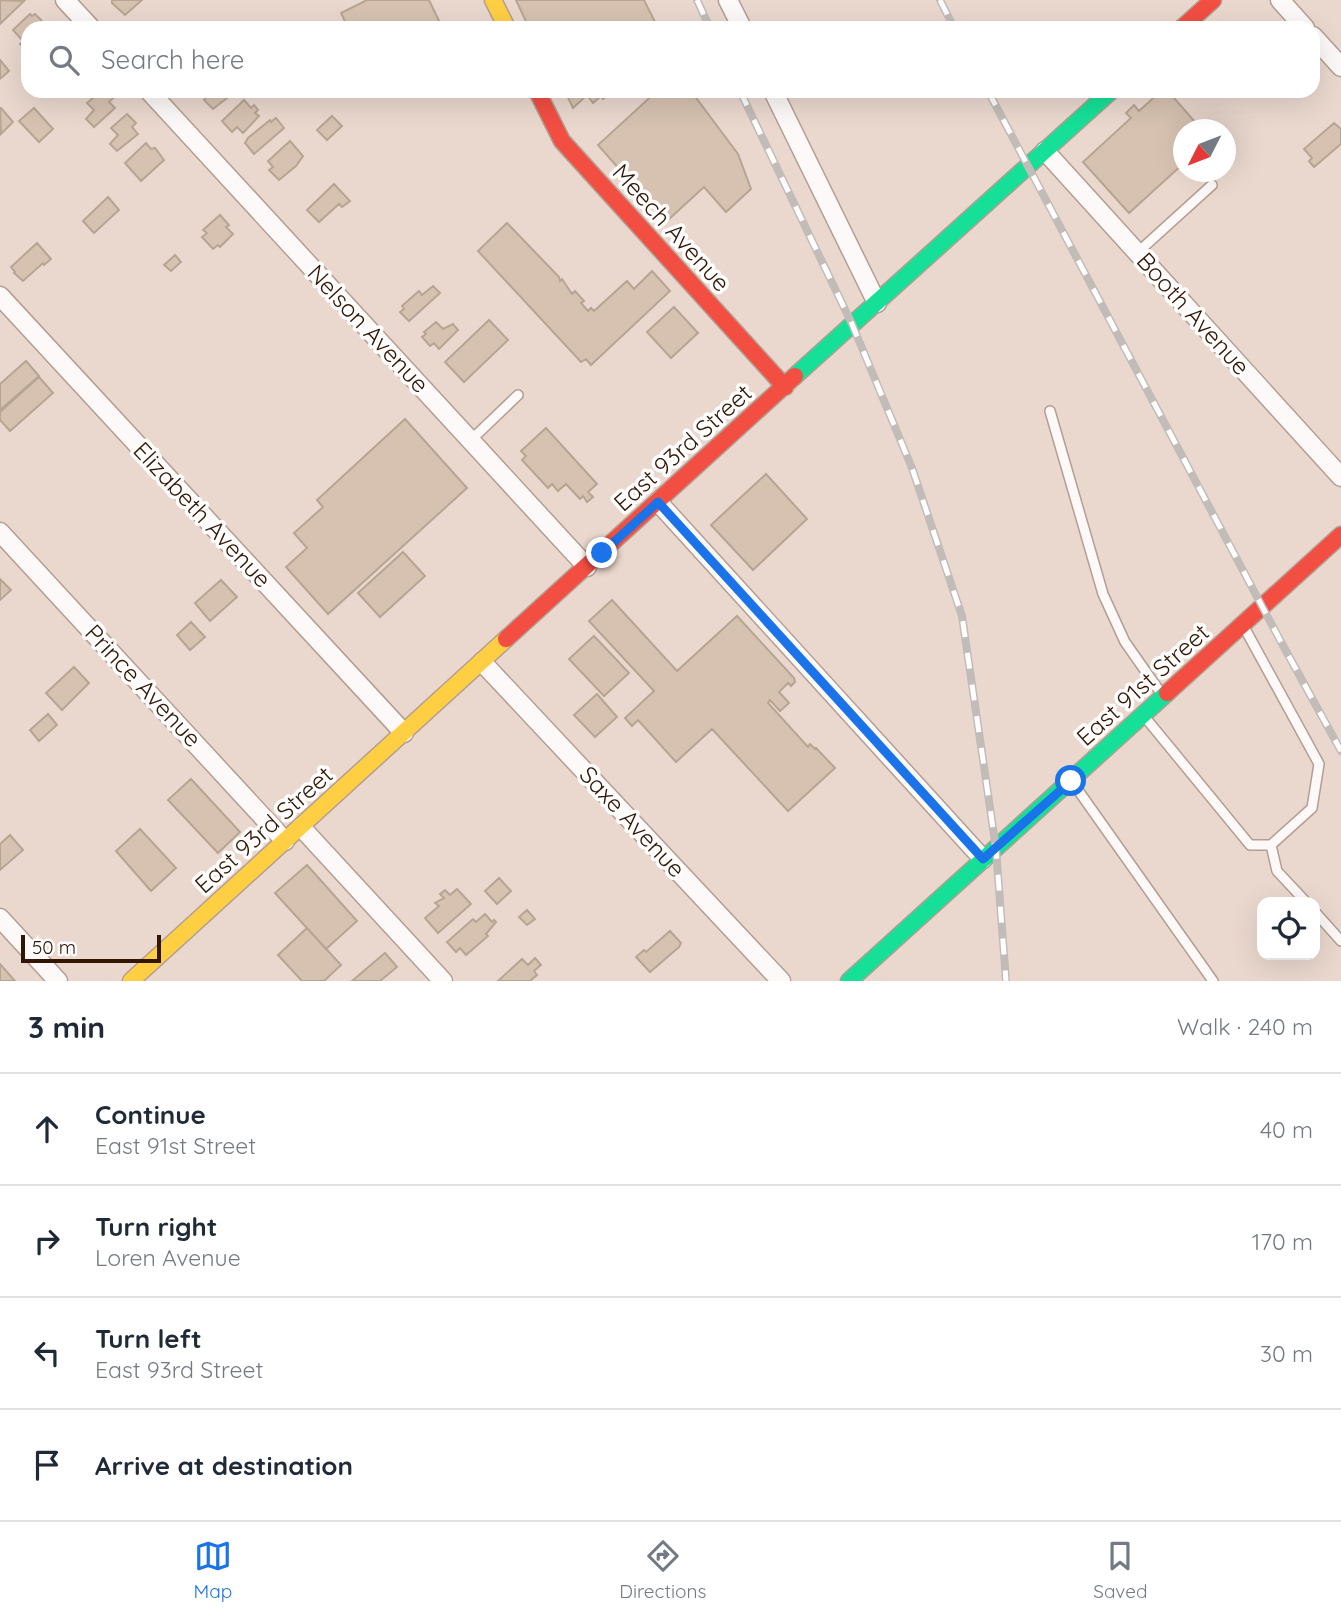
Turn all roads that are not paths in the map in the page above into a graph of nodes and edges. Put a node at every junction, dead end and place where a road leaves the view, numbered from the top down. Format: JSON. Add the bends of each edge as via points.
{"nodes":[{"id":1,"x":493,"y":0,"type":"edge"},
{"id":2,"x":728,"y":0,"type":"edge"},
{"id":3,"x":1213,"y":0,"type":"edge"},
{"id":4,"x":1280,"y":0,"type":"edge"},
{"id":5,"x":69,"y":1,"type":"edge"},
{"id":6,"x":85,"y":21,"type":"edge"},
{"id":7,"x":504,"y":21,"type":"edge"},
{"id":8,"x":738,"y":21,"type":"edge"},
{"id":9,"x":1190,"y":21,"type":"edge"},
{"id":10,"x":1300,"y":21,"type":"edge"},
{"id":11,"x":1320,"y":44,"type":"edge"},
{"id":12,"x":1341,"y":67,"type":"edge"},
{"id":13,"x":155,"y":98,"type":"edge"},
{"id":14,"x":540,"y":98,"type":"edge"},
{"id":15,"x":776,"y":98,"type":"edge"},
{"id":16,"x":1103,"y":98,"type":"edge"},
{"id":17,"x":1045,"y":151,"type":"junction"},
{"id":18,"x":1212,"y":185,"type":"dead end"},
{"id":19,"x":1137,"y":253,"type":"junction"},
{"id":20,"x":0,"y":296,"type":"edge"},
{"id":21,"x":877,"y":303,"type":"junction"},
{"id":22,"x":785,"y":387,"type":"junction"},
{"id":23,"x":518,"y":395,"type":"dead end"},
{"id":24,"x":1050,"y":411,"type":"dead end"},
{"id":25,"x":470,"y":441,"type":"junction"},
{"id":26,"x":1341,"y":477,"type":"edge"},
{"id":27,"x":658,"y":502,"type":"junction"},
{"id":28,"x":0,"y":532,"type":"edge"},
{"id":29,"x":1341,"y":535,"type":"edge"},
{"id":30,"x":587,"y":567,"type":"junction"},
{"id":31,"x":1243,"y":625,"type":"junction"},
{"id":32,"x":482,"y":662,"type":"junction"},
{"id":33,"x":1164,"y":697,"type":"junction"},
{"id":34,"x":1144,"y":716,"type":"junction"},
{"id":35,"x":404,"y":733,"type":"junction"},
{"id":36,"x":1071,"y":781,"type":"junction"},
{"id":37,"x":301,"y":827,"type":"junction"},
{"id":38,"x":285,"y":841,"type":"junction"},
{"id":39,"x":1271,"y":845,"type":"junction"},
{"id":40,"x":983,"y":859,"type":"junction"},
{"id":41,"x":1301,"y":897,"type":"edge"},
{"id":42,"x":0,"y":918,"type":"edge"},
{"id":43,"x":1320,"y":918,"type":"edge"},
{"id":44,"x":1341,"y":942,"type":"edge"},
{"id":45,"x":58,"y":981,"type":"edge"},
{"id":46,"x":131,"y":981,"type":"edge"},
{"id":47,"x":443,"y":981,"type":"edge"},
{"id":48,"x":781,"y":981,"type":"edge"},
{"id":49,"x":849,"y":981,"type":"edge"},
{"id":50,"x":1213,"y":981,"type":"edge"}],
"edges":[{"from":1,"to":7,"type":"main road"},
{"from":2,"to":8,"type":"street"},
{"from":3,"to":9,"type":"main road"},
{"from":4,"to":10,"type":"street"},
{"from":5,"to":6,"type":"street"},
{"from":11,"to":12,"type":"street"},
{"from":13,"to":25,"type":"street","name":"Nelson Avenue"},
{"from":14,"to":22,"type":"main road","name":"Meech Avenue","via":[[562,141]]},
{"from":15,"to":21,"type":"street"},
{"from":16,"to":17,"type":"main road","name":"East 93rd Street"},
{"from":17,"to":19,"type":"street","name":"Booth Avenue"},
{"from":17,"to":21,"type":"main road","name":"East 93rd Street"},
{"from":18,"to":19,"type":"lane"},
{"from":19,"to":26,"type":"street","name":"Booth Avenue"},
{"from":20,"to":35,"type":"street","name":"Elizabeth Avenue"},
{"from":21,"to":22,"type":"main road","name":"East 93rd Street"},
{"from":22,"to":27,"type":"main road","name":"East 93rd Street"},
{"from":23,"to":25,"type":"lane"},
{"from":24,"to":33,"type":"lane","via":[[1103,594],[1125,642]]},
{"from":25,"to":30,"type":"street","name":"Nelson Avenue"},
{"from":27,"to":30,"type":"main road","name":"East 93rd Street"},
{"from":27,"to":40,"type":"street"},
{"from":28,"to":38,"type":"street","name":"Prince Avenue"},
{"from":29,"to":31,"type":"main road","name":"East 91st Street"},
{"from":30,"to":32,"type":"main road","name":"East 93rd Street"},
{"from":31,"to":33,"type":"main road","name":"East 91st Street"},
{"from":31,"to":39,"type":"lane","via":[[1320,764],[1312,808]]},
{"from":32,"to":35,"type":"main road","name":"East 93rd Street"},
{"from":32,"to":48,"type":"street","name":"Saxe Avenue"},
{"from":33,"to":34,"type":"main road","name":"East 91st Street"},
{"from":34,"to":36,"type":"main road","name":"East 91st Street"},
{"from":34,"to":39,"type":"lane","via":[[1250,845]]},
{"from":35,"to":37,"type":"main road","name":"East 93rd Street"},
{"from":36,"to":40,"type":"main road","name":"East 91st Street"},
{"from":36,"to":50,"type":"lane"},
{"from":37,"to":38,"type":"main road","name":"East 93rd Street"},
{"from":37,"to":47,"type":"street"},
{"from":38,"to":46,"type":"main road","name":"East 93rd Street"},
{"from":39,"to":41,"type":"lane","via":[[1278,871]]},
{"from":40,"to":49,"type":"main road","name":"East 91st Street"},
{"from":42,"to":45,"type":"street"},
{"from":43,"to":44,"type":"lane"}]}
